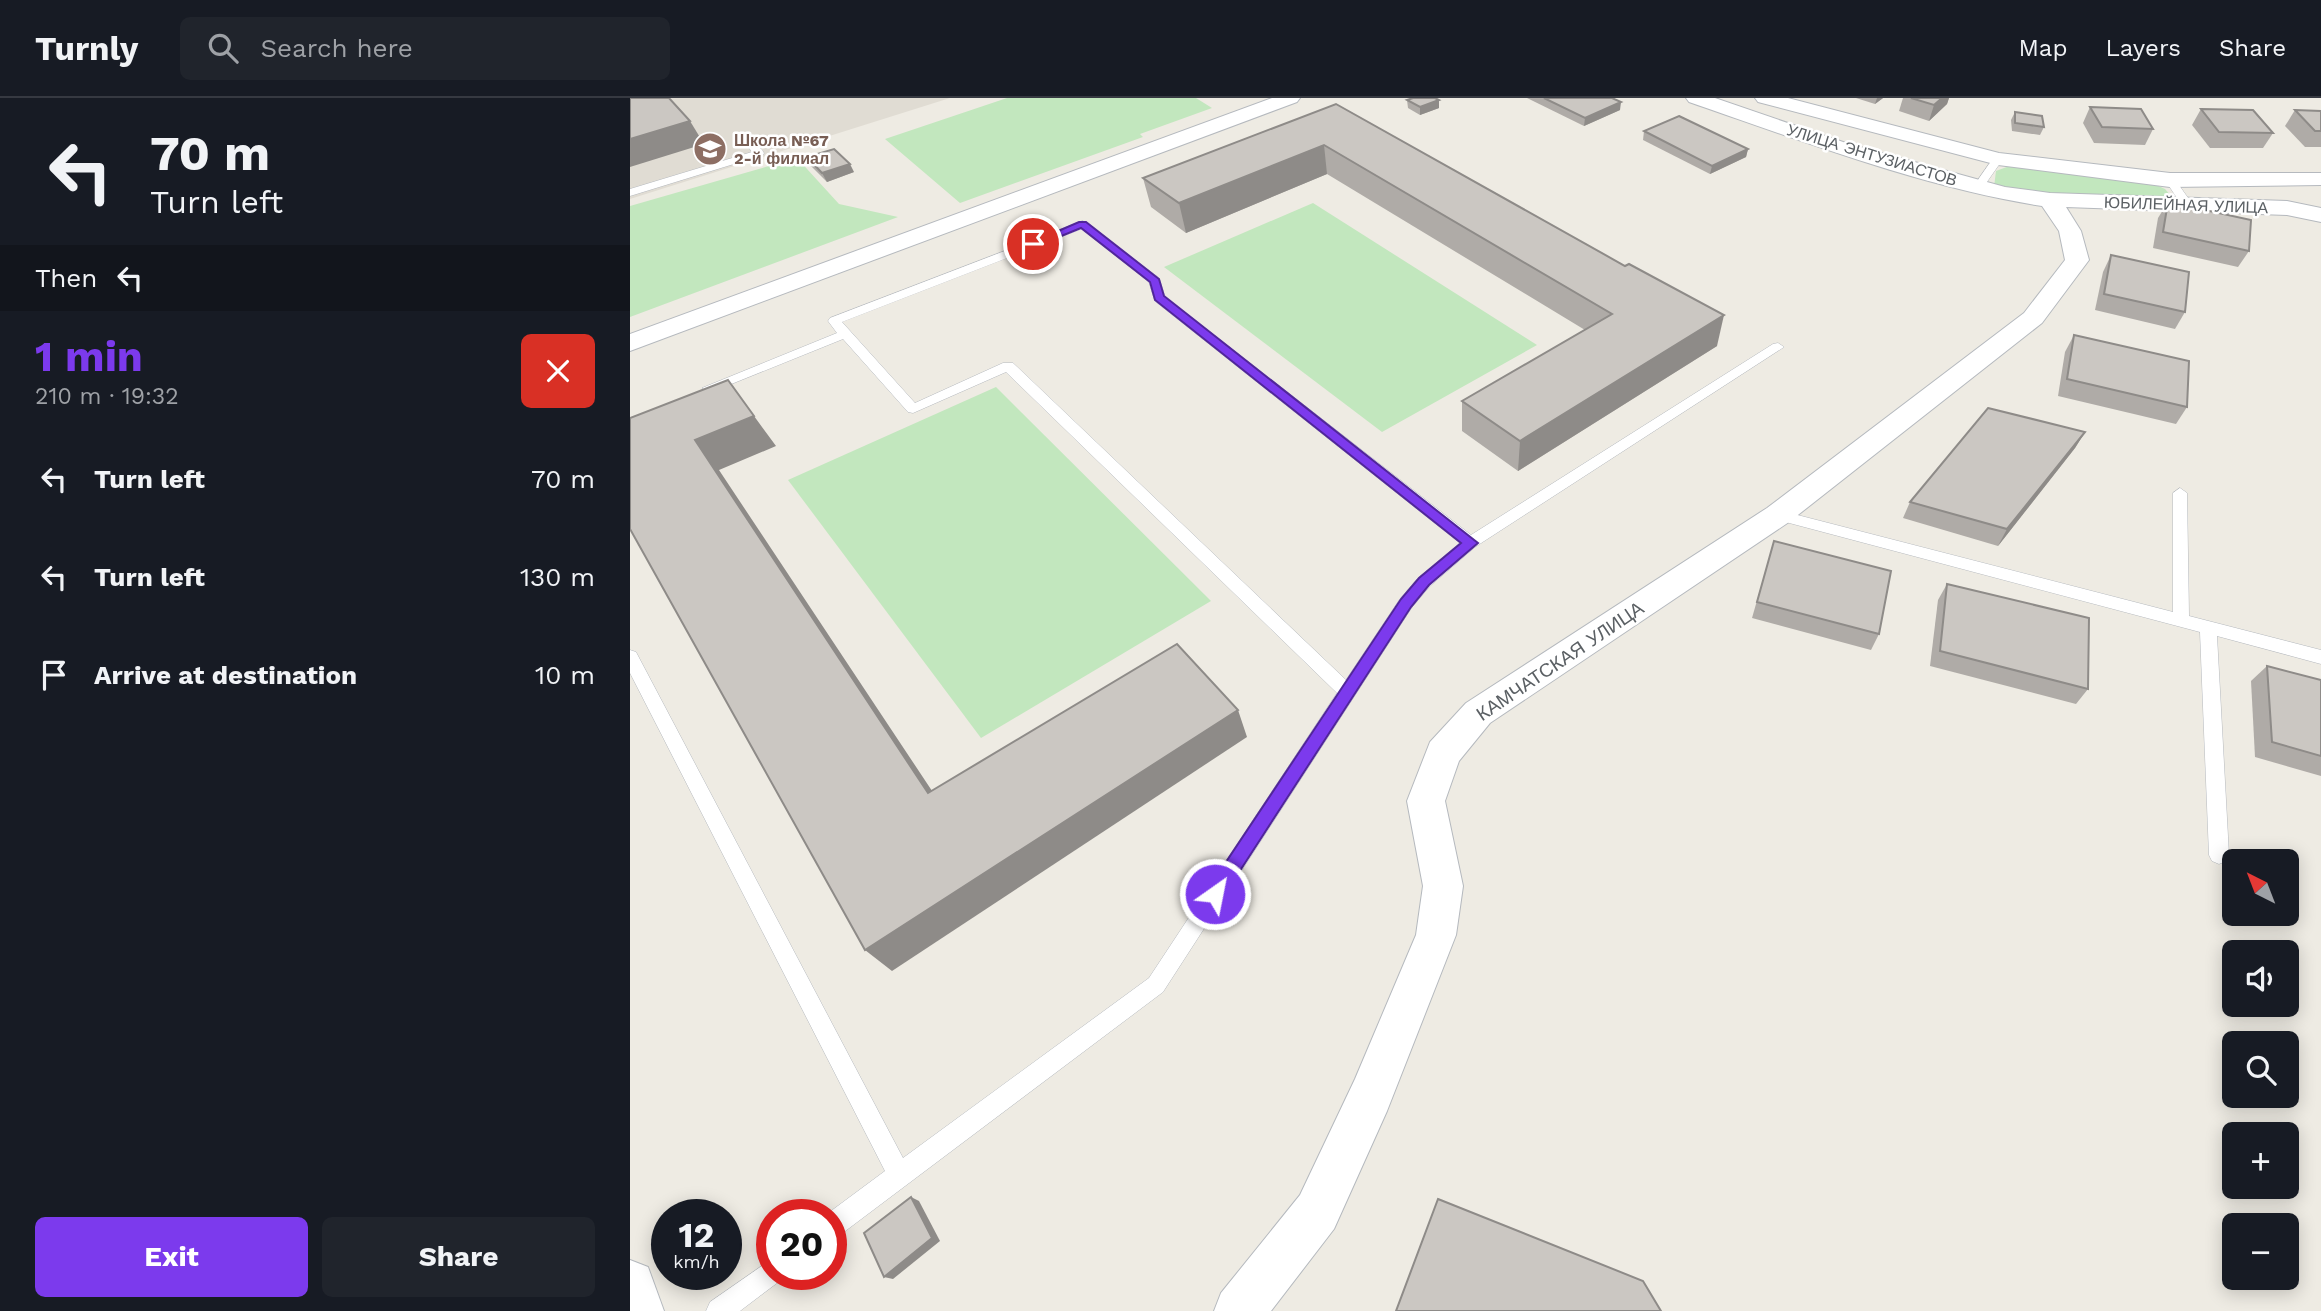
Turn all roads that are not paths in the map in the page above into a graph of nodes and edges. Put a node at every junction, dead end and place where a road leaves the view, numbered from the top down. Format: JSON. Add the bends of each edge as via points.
{"nodes":[{"id":1,"x":1290,"y":98,"type":"edge"},
{"id":2,"x":1696,"y":98,"type":"edge"},
{"id":3,"x":1765,"y":98,"type":"edge"},
{"id":4,"x":747,"y":138,"type":"dead end"},
{"id":5,"x":1998,"y":159,"type":"junction"},
{"id":6,"x":2321,"y":179,"type":"edge"},
{"id":7,"x":2170,"y":180,"type":"junction"},
{"id":8,"x":1978,"y":187,"type":"junction"},
{"id":9,"x":630,"y":193,"type":"edge"},
{"id":10,"x":2050,"y":200,"type":"junction"},
{"id":11,"x":2186,"y":205,"type":"junction"},
{"id":12,"x":2321,"y":215,"type":"edge"},
{"id":13,"x":845,"y":334,"type":"junction"},
{"id":14,"x":630,"y":344,"type":"edge"},
{"id":15,"x":1778,"y":347,"type":"dead end"},
{"id":16,"x":693,"y":395,"type":"edge"},
{"id":17,"x":2180,"y":493,"type":"dead end"},
{"id":18,"x":1778,"y":515,"type":"junction"},
{"id":19,"x":1471,"y":543,"type":"junction"},
{"id":20,"x":2181,"y":621,"type":"junction"},
{"id":21,"x":2208,"y":628,"type":"junction"},
{"id":22,"x":630,"y":657,"type":"edge"},
{"id":23,"x":2321,"y":657,"type":"edge"},
{"id":24,"x":1346,"y":691,"type":"junction"},
{"id":25,"x":2219,"y":855,"type":"dead end"},
{"id":26,"x":899,"y":1174,"type":"junction"},
{"id":27,"x":847,"y":1214,"type":"edge"},
{"id":28,"x":756,"y":1283,"type":"edge"},
{"id":29,"x":630,"y":1285,"type":"edge"},
{"id":30,"x":639,"y":1311,"type":"edge"},
{"id":31,"x":719,"y":1311,"type":"edge"},
{"id":32,"x":1239,"y":1311,"type":"edge"}],
"edges":[{"from":1,"to":14,"type":"street"},
{"from":2,"to":8,"type":"street","name":"УЛИЦА ЭНТУЗИАСТОВ","via":[[1839,148]]},
{"from":3,"to":5,"type":"street"},
{"from":4,"to":9,"type":"lane","via":[[759,153]]},
{"from":5,"to":7,"type":"street"},
{"from":5,"to":8,"type":"lane"},
{"from":6,"to":7,"type":"street"},
{"from":7,"to":11,"type":"lane"},
{"from":8,"to":10,"type":"street","name":"УЛИЦА ЭНТУЗИАСТОВ"},
{"from":10,"to":11,"type":"street","name":"ЮБИЛЕЙНАЯ УЛИЦА"},
{"from":10,"to":18,"type":"street","name":"КАМЧАТСКАЯ УЛИЦА","via":[[2070,231],[2077,260],[2033,318]]},
{"from":11,"to":12,"type":"street","name":"ЮБИЛЕЙНАЯ УЛИЦА","via":[[2287,208]]},
{"from":13,"to":16,"type":"lane"},
{"from":13,"to":19,"type":"lane","via":[[834,321],[1083,224],[1155,281],[1158,298]]},
{"from":13,"to":24,"type":"lane","via":[[913,409],[1008,366]]},
{"from":15,"to":19,"type":"lane"},
{"from":17,"to":20,"type":"lane"},
{"from":18,"to":20,"type":"lane"},
{"from":18,"to":32,"type":"street","name":"КАМЧАТСКАЯ УЛИЦА","via":[[1478,713],[1443,753],[1426,801],[1443,886],[1436,934],[1317,1212]]},
{"from":19,"to":24,"type":"lane","via":[[1406,603]]},
{"from":20,"to":21,"type":"lane"},
{"from":21,"to":23,"type":"lane"},
{"from":21,"to":25,"type":"lane"},
{"from":22,"to":26,"type":"lane"},
{"from":24,"to":26,"type":"lane","via":[[1156,985]]},
{"from":26,"to":27,"type":"lane"},
{"from":28,"to":31,"type":"lane"},
{"from":29,"to":30,"type":"street"}]}
